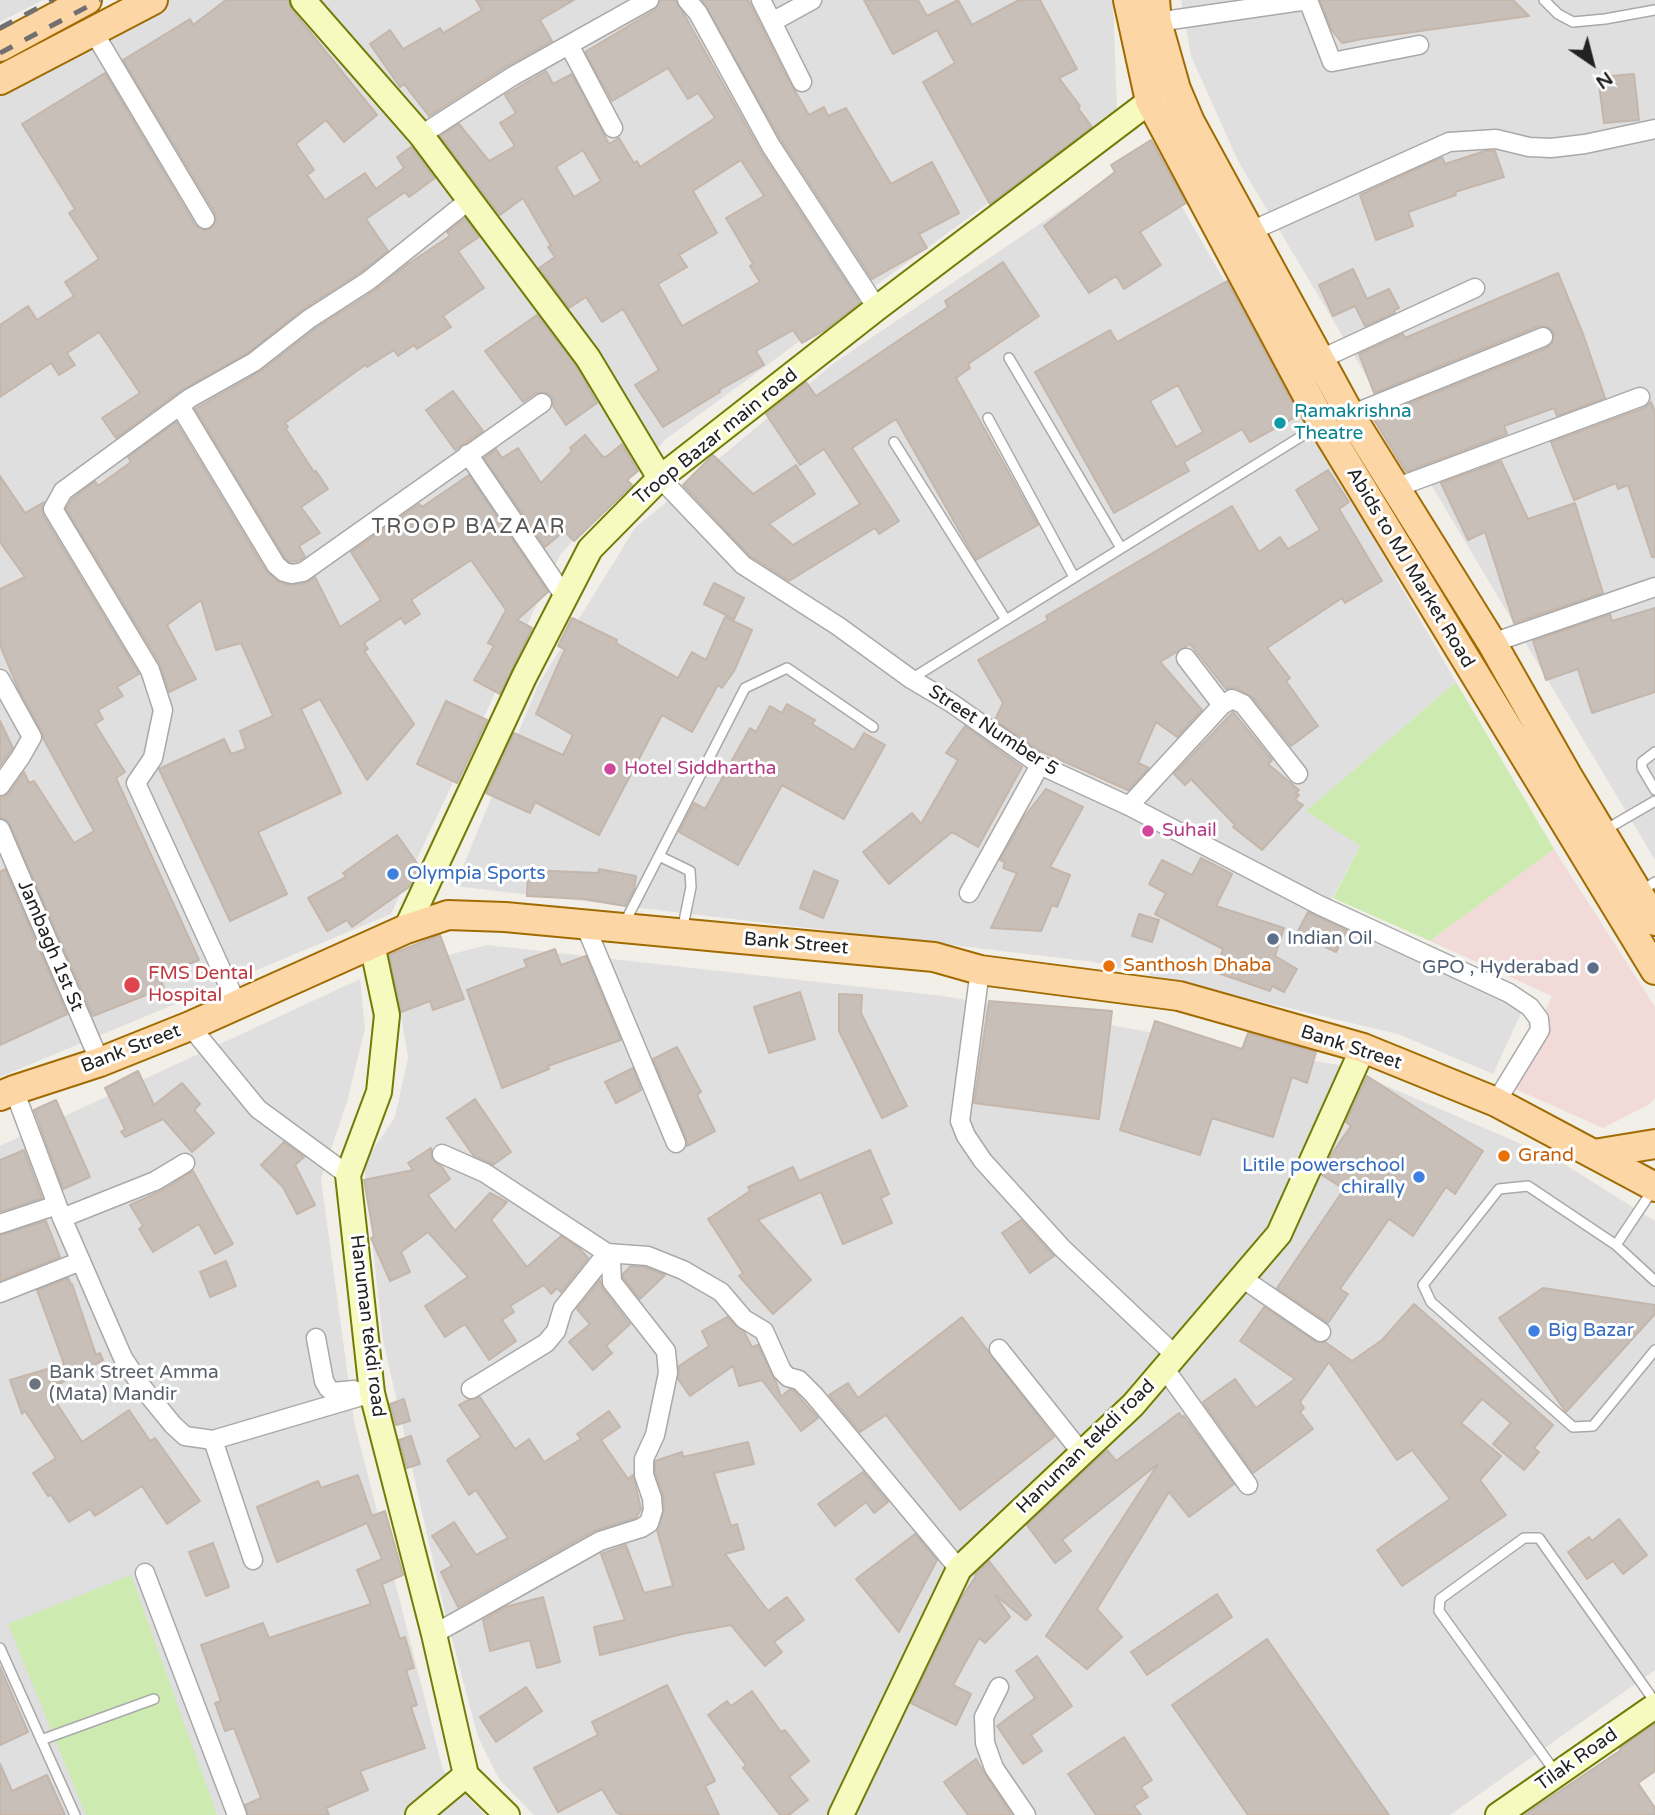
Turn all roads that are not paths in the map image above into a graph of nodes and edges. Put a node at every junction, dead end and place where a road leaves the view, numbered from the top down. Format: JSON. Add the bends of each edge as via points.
{"nodes":[{"id":1,"x":87,"y":0,"type":"edge"},
{"id":2,"x":153,"y":0,"type":"edge"},
{"id":3,"x":303,"y":0,"type":"edge"},
{"id":4,"x":649,"y":0,"type":"edge"},
{"id":5,"x":687,"y":0,"type":"edge"},
{"id":6,"x":761,"y":0,"type":"edge"},
{"id":7,"x":812,"y":0,"type":"edge"},
{"id":8,"x":1128,"y":0,"type":"edge"},
{"id":9,"x":1544,"y":0,"type":"edge"},
{"id":10,"x":1655,"y":10,"type":"edge"},
{"id":11,"x":1156,"y":11,"type":"edge"},
{"id":12,"x":772,"y":22,"type":"junction"},
{"id":13,"x":93,"y":31,"type":"junction"},
{"id":14,"x":569,"y":45,"type":"junction"},
{"id":15,"x":1419,"y":46,"type":"dead end"},
{"id":16,"x":0,"y":47,"type":"edge"},
{"id":17,"x":0,"y":80,"type":"edge"},
{"id":18,"x":802,"y":82,"type":"dead end"},
{"id":19,"x":1176,"y":89,"type":"junction"},
{"id":20,"x":1150,"y":101,"type":"junction"},
{"id":21,"x":613,"y":128,"type":"dead end"},
{"id":22,"x":1655,"y":130,"type":"edge"},
{"id":23,"x":421,"y":135,"type":"junction"},
{"id":24,"x":468,"y":201,"type":"junction"},
{"id":25,"x":205,"y":219,"type":"dead end"},
{"id":26,"x":1251,"y":232,"type":"junction"},
{"id":27,"x":1475,"y":288,"type":"dead end"},
{"id":28,"x":877,"y":308,"type":"junction"},
{"id":29,"x":1543,"y":337,"type":"dead end"},
{"id":30,"x":1009,"y":358,"type":"dead end"},
{"id":31,"x":1321,"y":359,"type":"junction"},
{"id":32,"x":1640,"y":397,"type":"dead end"},
{"id":33,"x":542,"y":403,"type":"dead end"},
{"id":34,"x":180,"y":406,"type":"junction"},
{"id":35,"x":1350,"y":415,"type":"junction"},
{"id":36,"x":988,"y":418,"type":"dead end"},
{"id":37,"x":1322,"y":423,"type":"junction"},
{"id":38,"x":894,"y":442,"type":"dead end"},
{"id":39,"x":468,"y":454,"type":"junction"},
{"id":40,"x":660,"y":478,"type":"junction"},
{"id":41,"x":1395,"y":488,"type":"junction"},
{"id":42,"x":1121,"y":548,"type":"junction"},
{"id":43,"x":1074,"y":577,"type":"junction"},
{"id":44,"x":1655,"y":587,"type":"edge"},
{"id":45,"x":565,"y":597,"type":"junction"},
{"id":46,"x":1006,"y":620,"type":"junction"},
{"id":47,"x":1492,"y":643,"type":"junction"},
{"id":48,"x":1186,"y":659,"type":"dead end"},
{"id":49,"x":0,"y":679,"type":"edge"},
{"id":50,"x":911,"y":679,"type":"junction"},
{"id":51,"x":1222,"y":705,"type":"junction"},
{"id":52,"x":873,"y":727,"type":"dead end"},
{"id":53,"x":1655,"y":752,"type":"edge"},
{"id":54,"x":1040,"y":765,"type":"junction"},
{"id":55,"x":1298,"y":774,"type":"dead end"},
{"id":56,"x":0,"y":786,"type":"edge"},
{"id":57,"x":1655,"y":790,"type":"edge"},
{"id":58,"x":1655,"y":801,"type":"edge"},
{"id":59,"x":1129,"y":806,"type":"junction"},
{"id":60,"x":0,"y":829,"type":"edge"},
{"id":61,"x":1602,"y":832,"type":"junction"},
{"id":62,"x":659,"y":856,"type":"junction"},
{"id":63,"x":1646,"y":887,"type":"edge"},
{"id":64,"x":969,"y":893,"type":"dead end"},
{"id":65,"x":1655,"y":921,"type":"edge"},
{"id":66,"x":586,"y":925,"type":"junction"},
{"id":67,"x":406,"y":929,"type":"junction"},
{"id":68,"x":621,"y":929,"type":"junction"},
{"id":69,"x":681,"y":934,"type":"junction"},
{"id":70,"x":372,"y":944,"type":"junction"},
{"id":71,"x":980,"y":970,"type":"junction"},
{"id":72,"x":1655,"y":970,"type":"edge"},
{"id":73,"x":237,"y":1004,"type":"junction"},
{"id":74,"x":190,"y":1026,"type":"junction"},
{"id":75,"x":1363,"y":1048,"type":"junction"},
{"id":76,"x":100,"y":1062,"type":"junction"},
{"id":77,"x":7,"y":1093,"type":"edge"},
{"id":78,"x":1496,"y":1102,"type":"junction"},
{"id":79,"x":676,"y":1143,"type":"dead end"},
{"id":80,"x":1655,"y":1144,"type":"edge"},
{"id":81,"x":442,"y":1154,"type":"dead end"},
{"id":82,"x":1594,"y":1154,"type":"junction"},
{"id":83,"x":185,"y":1163,"type":"dead end"},
{"id":84,"x":348,"y":1175,"type":"junction"},
{"id":85,"x":1655,"y":1187,"type":"edge"},
{"id":86,"x":59,"y":1212,"type":"junction"},
{"id":87,"x":0,"y":1224,"type":"edge"},
{"id":88,"x":1616,"y":1245,"type":"junction"},
{"id":89,"x":607,"y":1253,"type":"junction"},
{"id":90,"x":81,"y":1261,"type":"junction"},
{"id":91,"x":1242,"y":1278,"type":"junction"},
{"id":92,"x":1655,"y":1281,"type":"edge"},
{"id":93,"x":0,"y":1293,"type":"edge"},
{"id":94,"x":1321,"y":1332,"type":"dead end"},
{"id":95,"x":316,"y":1338,"type":"dead end"},
{"id":96,"x":999,"y":1349,"type":"dead end"},
{"id":97,"x":1655,"y":1350,"type":"edge"},
{"id":98,"x":1170,"y":1363,"type":"junction"},
{"id":99,"x":471,"y":1388,"type":"dead end"},
{"id":100,"x":372,"y":1390,"type":"junction"},
{"id":101,"x":213,"y":1440,"type":"junction"},
{"id":102,"x":1081,"y":1452,"type":"junction"},
{"id":103,"x":1248,"y":1485,"type":"dead end"},
{"id":104,"x":253,"y":1560,"type":"dead end"},
{"id":105,"x":959,"y":1569,"type":"junction"},
{"id":106,"x":145,"y":1573,"type":"dead end"},
{"id":107,"x":434,"y":1634,"type":"junction"},
{"id":108,"x":0,"y":1648,"type":"edge"},
{"id":109,"x":999,"y":1688,"type":"dead end"},
{"id":110,"x":154,"y":1699,"type":"dead end"},
{"id":111,"x":1655,"y":1704,"type":"edge"},
{"id":112,"x":41,"y":1740,"type":"junction"},
{"id":113,"x":1557,"y":1774,"type":"junction"},
{"id":114,"x":466,"y":1775,"type":"junction"},
{"id":115,"x":75,"y":1815,"type":"edge"},
{"id":116,"x":237,"y":1815,"type":"edge"},
{"id":117,"x":418,"y":1815,"type":"edge"},
{"id":118,"x":507,"y":1815,"type":"edge"},
{"id":119,"x":841,"y":1815,"type":"edge"},
{"id":120,"x":1026,"y":1815,"type":"edge"},
{"id":121,"x":1498,"y":1815,"type":"edge"}],
"edges":[{"from":1,"to":16,"type":"main road"},
{"from":2,"to":13,"type":"main road"},
{"from":3,"to":23,"type":"street"},
{"from":4,"to":14,"type":"street"},
{"from":5,"to":28,"type":"street","via":[[771,146]]},
{"from":6,"to":12,"type":"street"},
{"from":7,"to":12,"type":"street"},
{"from":8,"to":20,"type":"main road","name":"Abids to MJ Market Road"},
{"from":9,"to":10,"type":"lane","via":[[1573,22]]},
{"from":11,"to":15,"type":"street","via":[[1308,1],[1332,62]]},
{"from":11,"to":19,"type":"main road","name":"Abids to MJ Market Road"},
{"from":12,"to":18,"type":"street"},
{"from":13,"to":17,"type":"main road"},
{"from":13,"to":25,"type":"street"},
{"from":14,"to":21,"type":"street"},
{"from":14,"to":23,"type":"street"},
{"from":19,"to":20,"type":"street","name":"Troop Bazar main road"},
{"from":19,"to":26,"type":"main road","name":"Abids to MJ Market Road"},
{"from":20,"to":28,"type":"street","name":"Troop Bazar main road"},
{"from":20,"to":37,"type":"main road","name":"Abids to MJ Market Road"},
{"from":22,"to":26,"type":"street","via":[[1551,148],[1496,139],[1449,142]]},
{"from":23,"to":24,"type":"street"},
{"from":24,"to":34,"type":"street","via":[[368,281],[254,362]]},
{"from":24,"to":40,"type":"street","via":[[588,358]]},
{"from":26,"to":31,"type":"main road","name":"Abids to MJ Market Road"},
{"from":27,"to":31,"type":"street"},
{"from":28,"to":40,"type":"street","name":"Troop Bazar main road"},
{"from":29,"to":35,"type":"street"},
{"from":30,"to":42,"type":"lane"},
{"from":31,"to":35,"type":"main road","name":"Abids to MJ Market Road"},
{"from":32,"to":41,"type":"street"},
{"from":33,"to":39,"type":"street"},
{"from":34,"to":39,"type":"street","via":[[276,565],[292,574],[303,572]]},
{"from":34,"to":73,"type":"street","via":[[63,491],[52,509],[150,670],[163,710],[153,758],[136,783]]},
{"from":35,"to":41,"type":"main road","name":"Abids to MJ Market Road"},
{"from":36,"to":43,"type":"lane"},
{"from":37,"to":42,"type":"lane"},
{"from":37,"to":72,"type":"main road","name":"Abids to MJ Market Road"},
{"from":38,"to":46,"type":"lane"},
{"from":39,"to":45,"type":"street"},
{"from":40,"to":45,"type":"street","name":"Troop Bazar main road","via":[[590,549]]},
{"from":40,"to":50,"type":"street","name":"Street Number 5","via":[[743,565]]},
{"from":41,"to":47,"type":"main road","name":"Abids to MJ Market Road"},
{"from":42,"to":43,"type":"lane"},
{"from":43,"to":46,"type":"lane"},
{"from":44,"to":47,"type":"street"},
{"from":45,"to":67,"type":"street","name":"Troop Bazar main road"},
{"from":46,"to":50,"type":"lane"},
{"from":47,"to":61,"type":"main road","name":"Abids to MJ Market Road"},
{"from":48,"to":51,"type":"street"},
{"from":49,"to":56,"type":"street","via":[[32,737]]},
{"from":50,"to":54,"type":"street","name":"Street Number 5"},
{"from":51,"to":55,"type":"street","via":[[1232,699],[1243,704]]},
{"from":51,"to":59,"type":"street"},
{"from":52,"to":62,"type":"lane","via":[[787,668],[745,688]]},
{"from":53,"to":57,"type":"lane","via":[[1642,762]]},
{"from":54,"to":59,"type":"street","name":"Street Number 5"},
{"from":54,"to":64,"type":"street"},
{"from":58,"to":61,"type":"lane"},
{"from":59,"to":78,"type":"street","name":"Street Number 5","via":[[1307,899],[1510,993],[1530,1007],[1540,1030]]},
{"from":60,"to":76,"type":"street","name":"Jambagh 1st St"},
{"from":61,"to":63,"type":"main road","name":"Abids to MJ Market Road"},
{"from":62,"to":68,"type":"lane"},
{"from":62,"to":69,"type":"lane","via":[[690,871]]},
{"from":63,"to":65,"type":"main road","name":"Abids to MJ Market Road"},
{"from":66,"to":67,"type":"main road","name":"Bank Street","via":[[448,915]]},
{"from":66,"to":68,"type":"main road","name":"Bank Street"},
{"from":66,"to":79,"type":"street"},
{"from":67,"to":70,"type":"main road","name":"Bank Street"},
{"from":68,"to":69,"type":"main road","name":"Bank Street"},
{"from":69,"to":71,"type":"main road","name":"Bank Street","via":[[934,957]]},
{"from":70,"to":73,"type":"main road","name":"Bank Street"},
{"from":70,"to":84,"type":"street","name":"Hanuman tekdi road","via":[[387,1015],[379,1092]]},
{"from":71,"to":75,"type":"main road","name":"Bank Street","via":[[1179,996]]},
{"from":71,"to":98,"type":"street","via":[[960,1121],[966,1136],[983,1161]]},
{"from":73,"to":74,"type":"main road","name":"Bank Street"},
{"from":74,"to":76,"type":"main road","name":"Bank Street"},
{"from":74,"to":84,"type":"street","via":[[258,1109]]},
{"from":75,"to":78,"type":"main road","name":"Bank Street"},
{"from":75,"to":91,"type":"street","name":"Hanuman tekdi road","via":[[1279,1234]]},
{"from":76,"to":77,"type":"main road","name":"Bank Street"},
{"from":77,"to":86,"type":"street"},
{"from":78,"to":82,"type":"main road","name":"Bank Street"},
{"from":80,"to":82,"type":"main road"},
{"from":81,"to":89,"type":"street","via":[[485,1173]]},
{"from":82,"to":85,"type":"main road","name":"Bank Street"},
{"from":83,"to":86,"type":"street","via":[[155,1181]]},
{"from":84,"to":100,"type":"street","name":"Hanuman tekdi road"},
{"from":85,"to":88,"type":"lane"},
{"from":86,"to":87,"type":"street"},
{"from":86,"to":90,"type":"street"},
{"from":88,"to":92,"type":"lane"},
{"from":88,"to":97,"type":"lane","via":[[1528,1185],[1499,1189],[1423,1285],[1431,1302],[1573,1427],[1593,1426]]},
{"from":89,"to":99,"type":"street","via":[[563,1308],[556,1331],[546,1343]]},
{"from":89,"to":105,"type":"street","via":[[648,1256],[721,1292],[744,1319],[764,1331],[782,1371],[814,1395]]},
{"from":89,"to":107,"type":"street","via":[[612,1282],[666,1350],[668,1373],[655,1435],[644,1459],[653,1510],[649,1523],[600,1541]]},
{"from":90,"to":93,"type":"street"},
{"from":90,"to":101,"type":"street","via":[[123,1358],[142,1387],[185,1436]]},
{"from":91,"to":94,"type":"street"},
{"from":91,"to":98,"type":"street","name":"Hanuman tekdi road"},
{"from":95,"to":100,"type":"street","via":[[324,1381],[333,1392]]},
{"from":96,"to":102,"type":"street"},
{"from":98,"to":102,"type":"street","name":"Hanuman tekdi road","via":[[1133,1405]]},
{"from":98,"to":103,"type":"street"},
{"from":100,"to":101,"type":"street"},
{"from":100,"to":107,"type":"street","name":"Hanuman tekdi road"},
{"from":101,"to":104,"type":"street"},
{"from":102,"to":105,"type":"street","name":"Hanuman tekdi road"},
{"from":105,"to":119,"type":"street","name":"Hanuman tekdi road"},
{"from":106,"to":116,"type":"street"},
{"from":107,"to":114,"type":"street","name":"Hanuman tekdi road"},
{"from":108,"to":112,"type":"lane"},
{"from":109,"to":120,"type":"street","via":[[984,1717],[985,1743],[994,1768]]},
{"from":110,"to":112,"type":"lane"},
{"from":111,"to":113,"type":"street","name":"Tilak Road"},
{"from":111,"to":113,"type":"lane","via":[[1539,1538],[1524,1538],[1440,1599],[1438,1611]]},
{"from":112,"to":115,"type":"lane"},
{"from":113,"to":121,"type":"street","name":"Tilak Road"},
{"from":114,"to":117,"type":"street"},
{"from":114,"to":118,"type":"street"}]}
